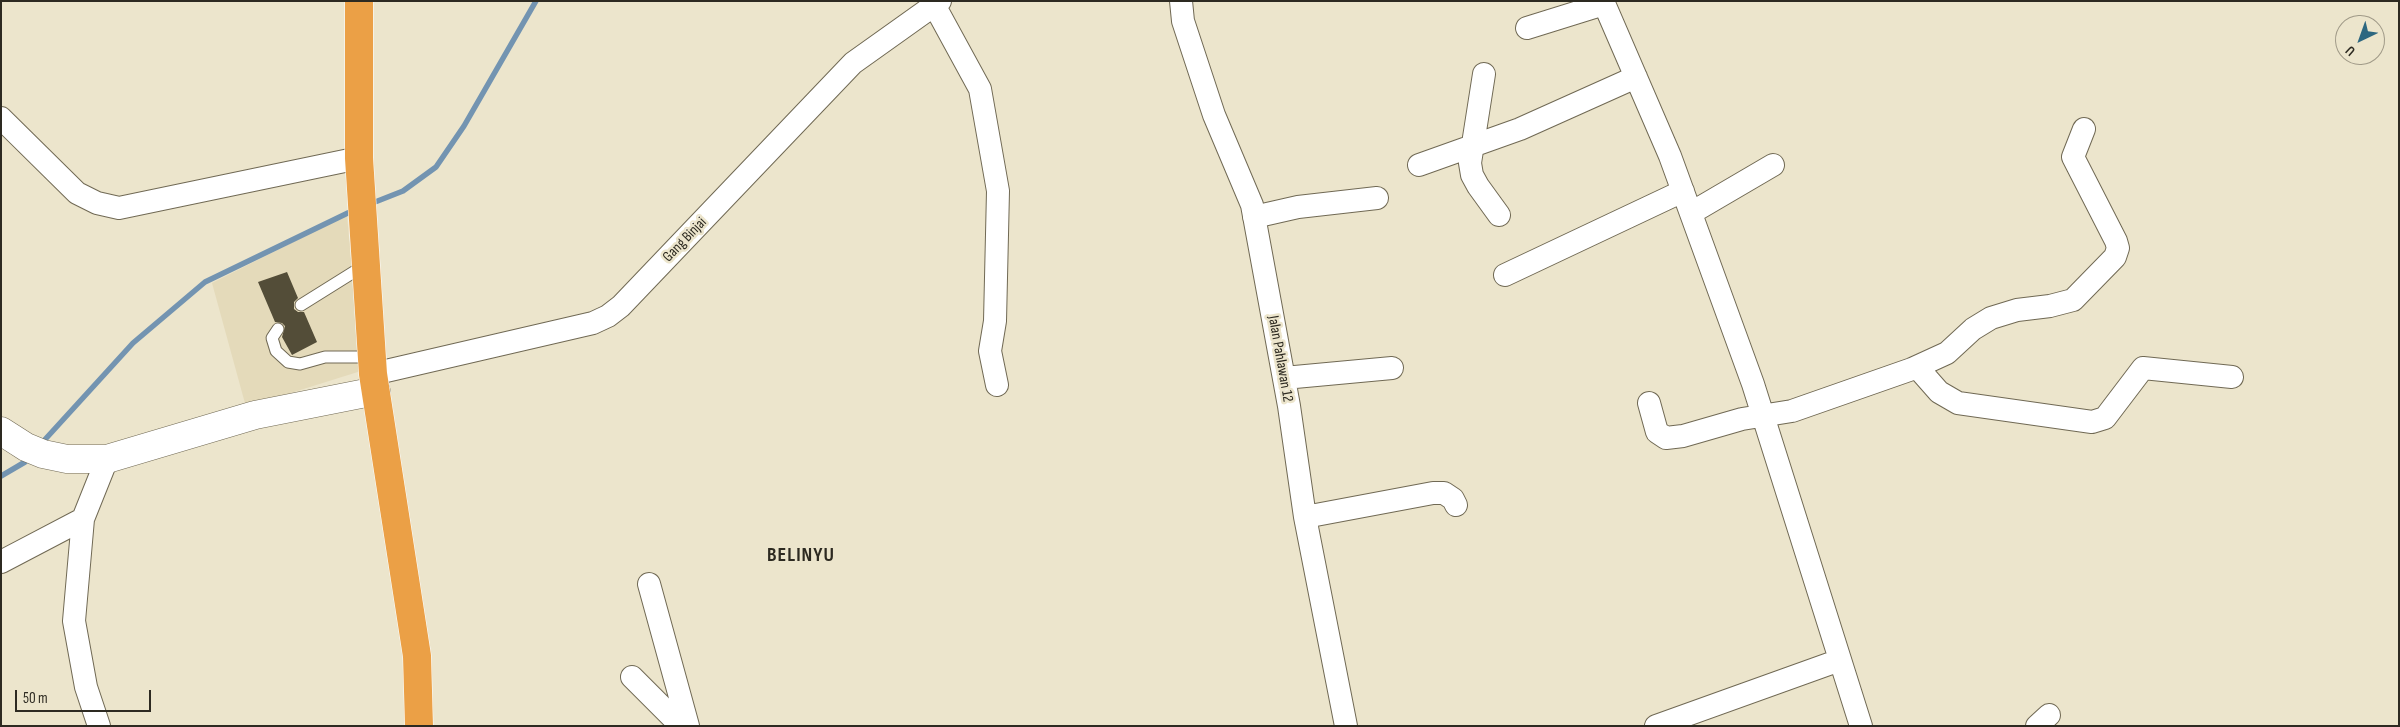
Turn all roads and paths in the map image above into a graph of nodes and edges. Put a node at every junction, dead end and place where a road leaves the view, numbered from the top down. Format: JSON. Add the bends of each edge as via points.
{"nodes":[{"id":1,"x":359,"y":1,"type":"edge"},
{"id":2,"x":1181,"y":1,"type":"edge"},
{"id":3,"x":935,"y":3,"type":"edge"},
{"id":4,"x":1604,"y":3,"type":"edge"},
{"id":5,"x":1527,"y":28,"type":"dead end"},
{"id":6,"x":1484,"y":74,"type":"dead end"},
{"id":7,"x":1636,"y":77,"type":"junction"},
{"id":8,"x":1,"y":118,"type":"edge"},
{"id":9,"x":2084,"y":130,"type":"dead end"},
{"id":10,"x":1474,"y":145,"type":"junction"},
{"id":11,"x":359,"y":158,"type":"junction"},
{"id":12,"x":1419,"y":165,"type":"dead end"},
{"id":13,"x":1773,"y":165,"type":"dead end"},
{"id":14,"x":1683,"y":191,"type":"junction"},
{"id":15,"x":1377,"y":198,"type":"dead end"},
{"id":16,"x":1691,"y":213,"type":"junction"},
{"id":17,"x":1499,"y":215,"type":"dead end"},
{"id":18,"x":1254,"y":217,"type":"junction"},
{"id":19,"x":366,"y":265,"type":"junction"},
{"id":20,"x":1505,"y":275,"type":"dead end"},
{"id":21,"x":301,"y":304,"type":"dead end"},
{"id":22,"x":278,"y":329,"type":"dead end"},
{"id":23,"x":1917,"y":367,"type":"junction"},
{"id":24,"x":1392,"y":368,"type":"dead end"},
{"id":25,"x":374,"y":374,"type":"junction"},
{"id":26,"x":2232,"y":377,"type":"dead end"},
{"id":27,"x":1284,"y":378,"type":"junction"},
{"id":28,"x":997,"y":385,"type":"dead end"},
{"id":29,"x":1649,"y":403,"type":"dead end"},
{"id":30,"x":1763,"y":416,"type":"junction"},
{"id":31,"x":1,"y":431,"type":"edge"},
{"id":32,"x":107,"y":459,"type":"junction"},
{"id":33,"x":1456,"y":505,"type":"dead end"},
{"id":34,"x":1305,"y":517,"type":"junction"},
{"id":35,"x":83,"y":519,"type":"junction"},
{"id":36,"x":1,"y":562,"type":"edge"},
{"id":37,"x":648,"y":584,"type":"dead end"},
{"id":38,"x":1840,"y":660,"type":"junction"},
{"id":39,"x":632,"y":677,"type":"dead end"},
{"id":40,"x":99,"y":726,"type":"edge"},
{"id":41,"x":419,"y":726,"type":"edge"},
{"id":42,"x":681,"y":726,"type":"edge"},
{"id":43,"x":688,"y":726,"type":"edge"},
{"id":44,"x":1346,"y":726,"type":"edge"},
{"id":45,"x":1656,"y":726,"type":"edge"},
{"id":46,"x":1861,"y":726,"type":"edge"}],
"edges":[{"from":1,"to":11,"type":"highway"},
{"from":2,"to":18,"type":"street","name":"Jalan Pahlawan 12","via":[[1183,21],[1211,106]]},
{"from":3,"to":25,"type":"street","name":"Gang Binjai","via":[[853,63],[608,316],[593,323]]},
{"from":3,"to":28,"type":"street","via":[[980,89],[998,191],[995,321],[990,351]]},
{"from":4,"to":5,"type":"street"},
{"from":4,"to":7,"type":"street"},
{"from":6,"to":10,"type":"street"},
{"from":7,"to":10,"type":"street","via":[[1520,129]]},
{"from":7,"to":14,"type":"street"},
{"from":8,"to":11,"type":"street","via":[[77,193],[118,208]]},
{"from":9,"to":23,"type":"street","via":[[2073,157],[2116,241],[2115,257],[2073,300],[1990,318],[1947,353]]},
{"from":10,"to":12,"type":"street"},
{"from":10,"to":17,"type":"street","via":[[1470,163],[1472,175]]},
{"from":11,"to":19,"type":"highway"},
{"from":13,"to":16,"type":"street"},
{"from":14,"to":16,"type":"street"},
{"from":14,"to":20,"type":"street"},
{"from":15,"to":18,"type":"street","via":[[1298,207]]},
{"from":16,"to":30,"type":"street"},
{"from":18,"to":27,"type":"street","name":"Jalan Pahlawan 12"},
{"from":19,"to":21,"type":"lane"},
{"from":19,"to":25,"type":"highway"},
{"from":22,"to":25,"type":"lane","via":[[272,338],[276,351],[288,362],[300,364],[324,357]]},
{"from":23,"to":26,"type":"street","via":[[1939,392],[1958,403],[2092,422],[2105,418],[2143,368]]},
{"from":23,"to":30,"type":"street","via":[[1792,410]]},
{"from":24,"to":27,"type":"street"},
{"from":25,"to":32,"type":"street","via":[[263,413]]},
{"from":25,"to":41,"type":"highway","via":[[417,656]]},
{"from":27,"to":34,"type":"street","name":"Jalan Pahlawan 12"},
{"from":29,"to":30,"type":"street","via":[[1656,432],[1666,438],[1742,418]]},
{"from":30,"to":38,"type":"street"},
{"from":31,"to":32,"type":"street","via":[[34,451],[67,460]]},
{"from":32,"to":35,"type":"street"},
{"from":33,"to":34,"type":"street","via":[[1454,499],[1444,493],[1433,493]]},
{"from":34,"to":44,"type":"street","name":"Jalan Pahlawan 12"},
{"from":35,"to":36,"type":"street"},
{"from":35,"to":40,"type":"street","via":[[74,621],[86,687]]},
{"from":37,"to":43,"type":"street"},
{"from":38,"to":45,"type":"street"},
{"from":38,"to":46,"type":"street"},
{"from":39,"to":42,"type":"street"}]}
